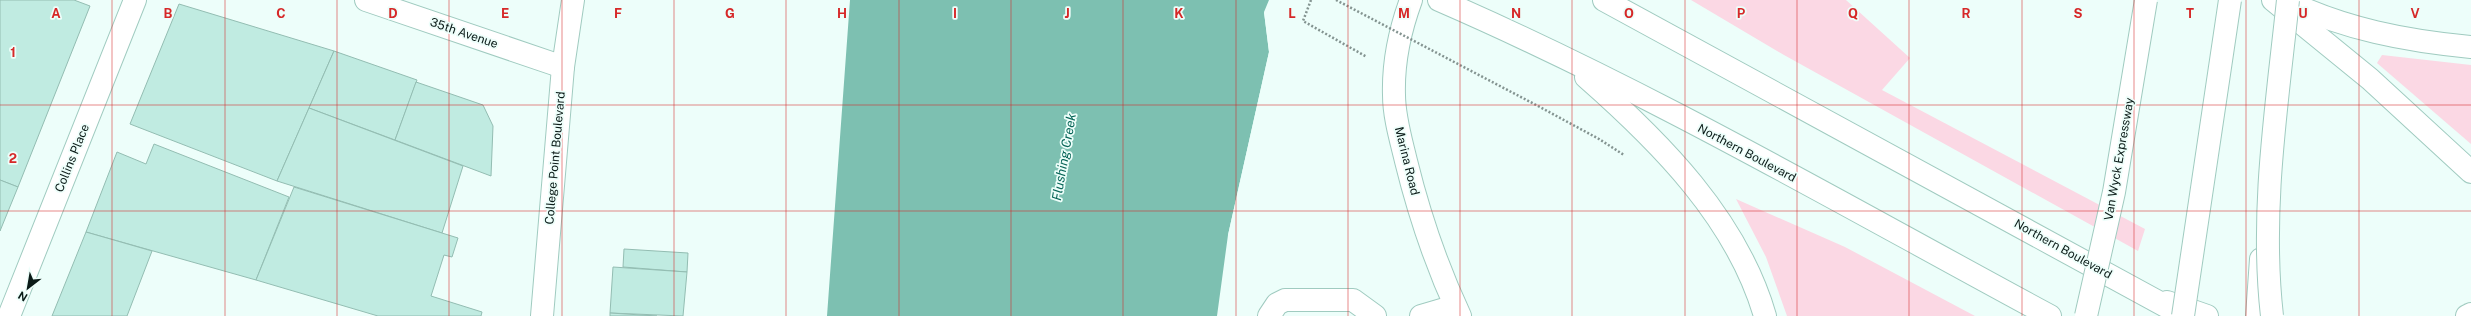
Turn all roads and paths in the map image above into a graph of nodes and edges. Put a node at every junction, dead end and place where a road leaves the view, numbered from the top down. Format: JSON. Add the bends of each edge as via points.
{"nodes":[{"id":1,"x":136,"y":0,"type":"edge"},
{"id":2,"x":366,"y":0,"type":"edge"},
{"id":3,"x":573,"y":0,"type":"edge"},
{"id":4,"x":1312,"y":0,"type":"edge"},
{"id":5,"x":1336,"y":0,"type":"edge"},
{"id":6,"x":1411,"y":0,"type":"edge"},
{"id":7,"x":1439,"y":0,"type":"edge"},
{"id":8,"x":1604,"y":0,"type":"edge"},
{"id":9,"x":2146,"y":0,"type":"edge"},
{"id":10,"x":2230,"y":0,"type":"edge"},
{"id":11,"x":2273,"y":0,"type":"edge"},
{"id":12,"x":2284,"y":0,"type":"edge"},
{"id":13,"x":2288,"y":0,"type":"edge"},
{"id":14,"x":2471,"y":47,"type":"edge"},
{"id":15,"x":1564,"y":57,"type":"junction"},
{"id":16,"x":1371,"y":59,"type":"dead end"},
{"id":17,"x":563,"y":67,"type":"junction"},
{"id":18,"x":1628,"y":157,"type":"dead end"},
{"id":19,"x":2471,"y":172,"type":"edge"},
{"id":20,"x":2268,"y":199,"type":"junction"},
{"id":21,"x":2141,"y":292,"type":"junction"},
{"id":22,"x":1458,"y":311,"type":"edge"},
{"id":23,"x":2471,"y":314,"type":"edge"},
{"id":24,"x":9,"y":316,"type":"edge"},
{"id":25,"x":542,"y":316,"type":"edge"},
{"id":26,"x":1270,"y":316,"type":"edge"},
{"id":27,"x":1375,"y":316,"type":"edge"},
{"id":28,"x":1421,"y":316,"type":"edge"},
{"id":29,"x":1765,"y":316,"type":"edge"},
{"id":30,"x":2050,"y":316,"type":"edge"},
{"id":31,"x":2086,"y":316,"type":"edge"},
{"id":32,"x":2183,"y":316,"type":"edge"},
{"id":33,"x":2208,"y":316,"type":"edge"},
{"id":34,"x":2257,"y":316,"type":"edge"},
{"id":35,"x":2272,"y":316,"type":"edge"},
{"id":36,"x":2467,"y":316,"type":"edge"}],
"edges":[{"from":1,"to":24,"type":"main road","name":"Collins Place"},
{"from":2,"to":17,"type":"main road","name":"35th Avenue"},
{"from":3,"to":17,"type":"main road","name":"College Point Boulevard"},
{"from":4,"to":16,"type":"path","via":[[1303,21]]},
{"from":5,"to":18,"type":"path","bridge":true,"via":[[1538,106]]},
{"from":6,"to":22,"type":"main road","name":"Marina Road","via":[[1396,56],[1394,96],[1401,140],[1413,188]]},
{"from":7,"to":15,"type":"main road","name":"Northern Boulevard"},
{"from":8,"to":21,"type":"main road","name":"Northern Boulevard"},
{"from":9,"to":31,"type":"main road","name":"Van Wyck Expressway","bridge":true,"via":[[2114,192]]},
{"from":10,"to":32,"type":"main road","bridge":true},
{"from":11,"to":19,"type":"main road","via":[[2375,84]]},
{"from":12,"to":14,"type":"main road","via":[[2325,17],[2370,30],[2422,42]]},
{"from":13,"to":20,"type":"main road","bridge":true},
{"from":15,"to":29,"type":"main road","via":[[1642,130],[1699,193],[1726,230],[1746,264]]},
{"from":15,"to":30,"type":"main road","name":"Northern Boulevard"},
{"from":17,"to":25,"type":"main road","name":"College Point Boulevard"},
{"from":20,"to":34,"type":"main road","bridge":true},
{"from":20,"to":35,"type":"main road","bridge":true,"via":[[2268,258]]},
{"from":21,"to":32,"type":"main road","name":"Northern Boulevard"},
{"from":21,"to":33,"type":"main road"},
{"from":22,"to":28,"type":"main road"},
{"from":23,"to":36,"type":"main road"},
{"from":26,"to":27,"type":"main road","via":[[1277,304],[1285,300],[1353,300]]}]}
